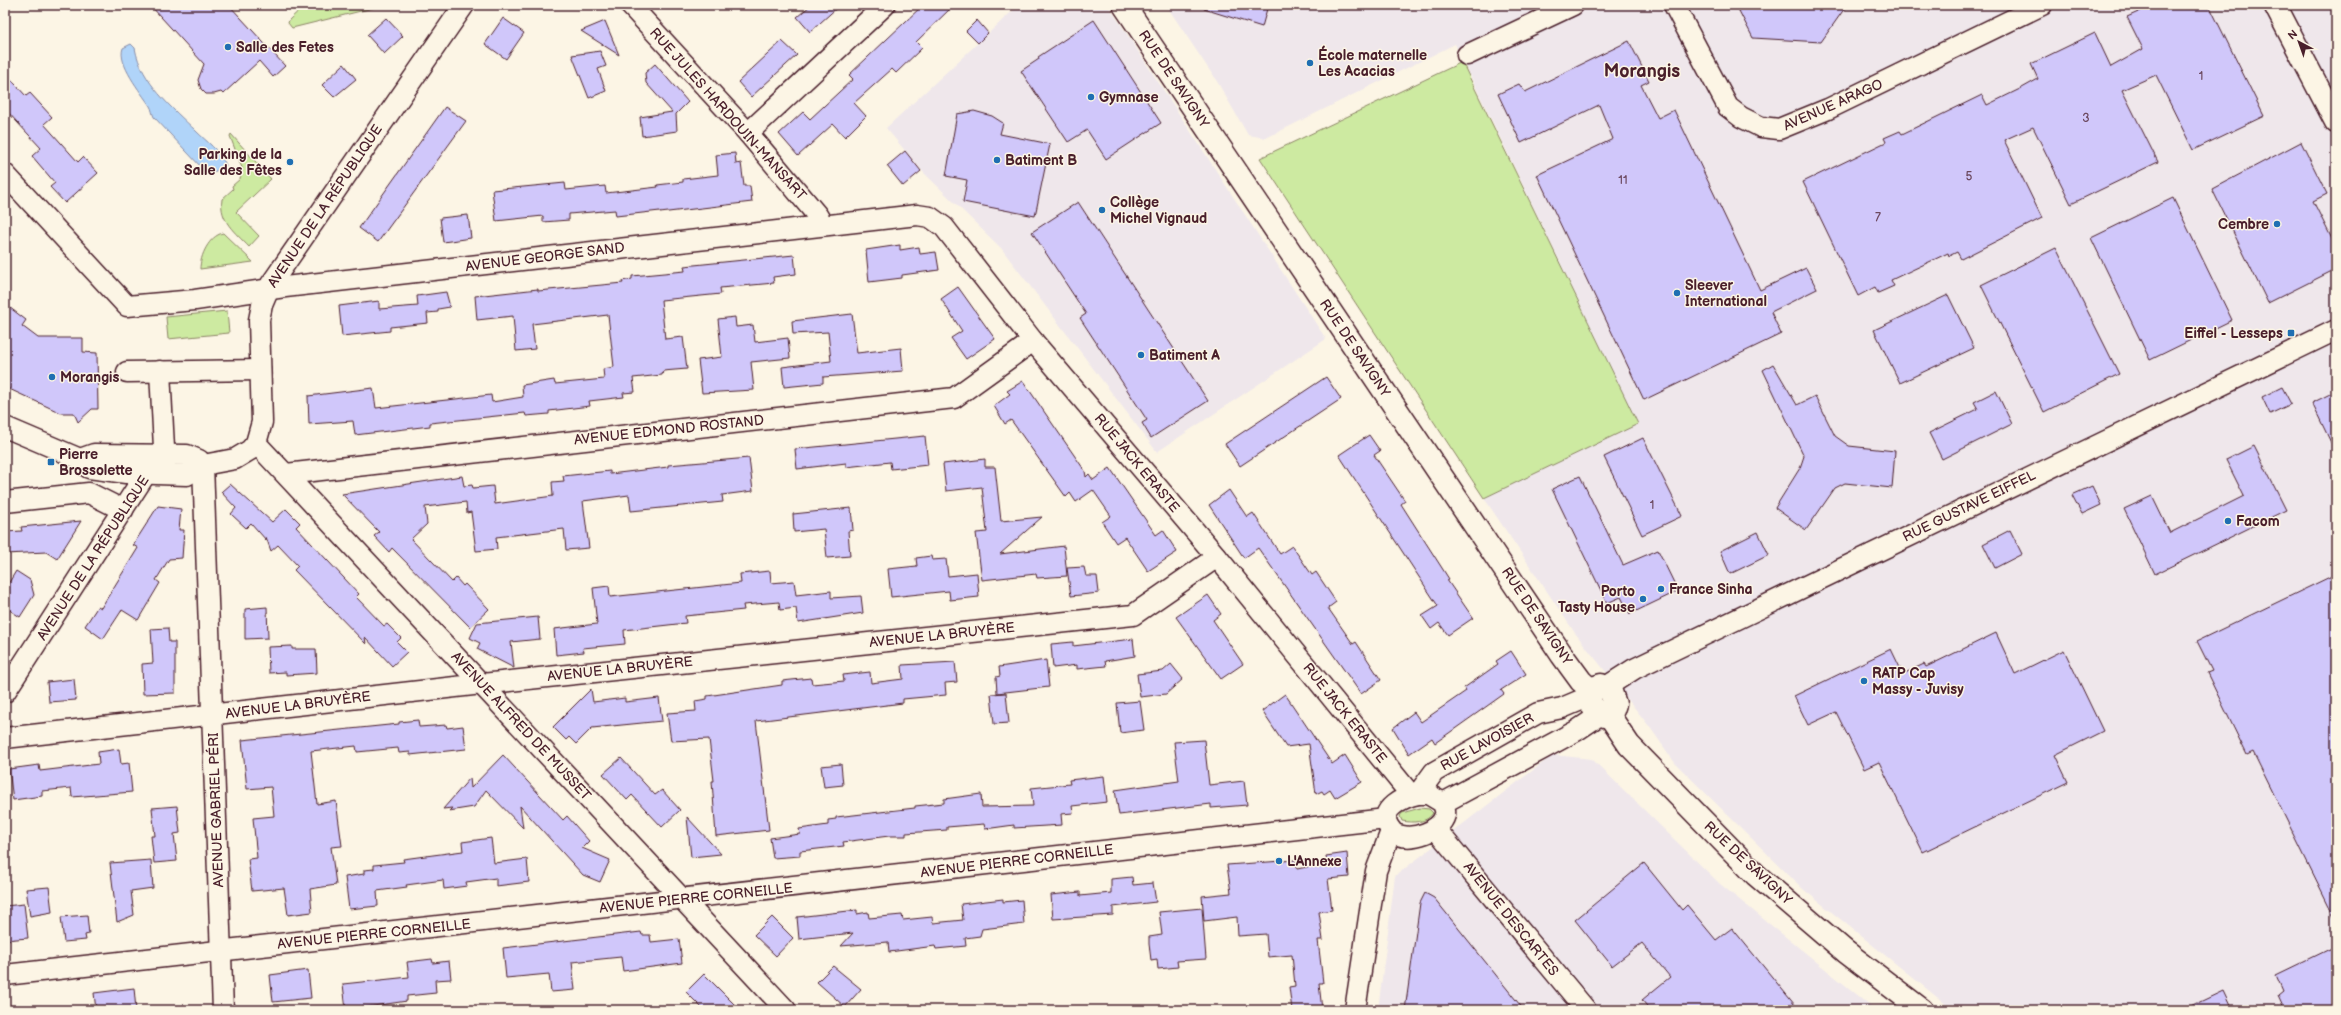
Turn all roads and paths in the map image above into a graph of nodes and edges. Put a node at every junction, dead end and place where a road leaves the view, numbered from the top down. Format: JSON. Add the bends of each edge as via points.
{"nodes":[{"id":1,"x":464,"y":5,"type":"edge"},
{"id":2,"x":630,"y":5,"type":"edge"},
{"id":3,"x":885,"y":5,"type":"edge"},
{"id":4,"x":1124,"y":5,"type":"edge"},
{"id":5,"x":1573,"y":5,"type":"edge"},
{"id":6,"x":1674,"y":5,"type":"edge"},
{"id":7,"x":2042,"y":5,"type":"edge"},
{"id":8,"x":2275,"y":5,"type":"edge"},
{"id":9,"x":1467,"y":55,"type":"dead end"},
{"id":10,"x":2336,"y":122,"type":"edge"},
{"id":11,"x":748,"y":133,"type":"junction"},
{"id":12,"x":5,"y":174,"type":"edge"},
{"id":13,"x":823,"y":225,"type":"junction"},
{"id":14,"x":268,"y":291,"type":"junction"},
{"id":15,"x":2336,"y":330,"type":"edge"},
{"id":16,"x":1033,"y":341,"type":"junction"},
{"id":17,"x":260,"y":370,"type":"junction"},
{"id":18,"x":160,"y":371,"type":"junction"},
{"id":19,"x":127,"y":372,"type":"dead end"},
{"id":20,"x":5,"y":426,"type":"edge"},
{"id":21,"x":256,"y":443,"type":"junction"},
{"id":22,"x":156,"y":464,"type":"junction"},
{"id":23,"x":203,"y":465,"type":"junction"},
{"id":24,"x":286,"y":474,"type":"junction"},
{"id":25,"x":5,"y":502,"type":"edge"},
{"id":26,"x":123,"y":510,"type":"junction"},
{"id":27,"x":1217,"y":557,"type":"junction"},
{"id":28,"x":482,"y":684,"type":"junction"},
{"id":29,"x":5,"y":692,"type":"edge"},
{"id":30,"x":1598,"y":700,"type":"junction"},
{"id":31,"x":212,"y":715,"type":"junction"},
{"id":32,"x":5,"y":738,"type":"edge"},
{"id":33,"x":1414,"y":795,"type":"junction"},
{"id":34,"x":1443,"y":803,"type":"junction"},
{"id":35,"x":1389,"y":825,"type":"junction"},
{"id":36,"x":1435,"y":828,"type":"junction"},
{"id":37,"x":683,"y":900,"type":"junction"},
{"id":38,"x":221,"y":950,"type":"junction"},
{"id":39,"x":5,"y":975,"type":"edge"},
{"id":40,"x":222,"y":1010,"type":"edge"},
{"id":41,"x":786,"y":1010,"type":"edge"},
{"id":42,"x":1355,"y":1010,"type":"edge"},
{"id":43,"x":1586,"y":1010,"type":"edge"},
{"id":44,"x":1922,"y":1010,"type":"edge"}],
"edges":[{"from":1,"to":14,"type":"street","name":"AVENUE DE LA RÉPUBLIQUE","via":[[280,269]]},
{"from":2,"to":11,"type":"street","name":"RUE JULES HARDOUIN-MANSART"},
{"from":3,"to":11,"type":"street"},
{"from":4,"to":30,"type":"street","name":"RUE DE SAVIGNY","via":[[1562,655]]},
{"from":5,"to":9,"type":"street"},
{"from":6,"to":7,"type":"street","name":"AVENUE ARAGO","via":[[1728,107],[1740,118],[1761,128],[1779,129],[1828,109]]},
{"from":8,"to":10,"type":"street"},
{"from":11,"to":13,"type":"street","name":"RUE JULES HARDOUIN-MANSART"},
{"from":12,"to":14,"type":"street","name":"AVENUE GEORGE SAND","via":[[127,306]]},
{"from":13,"to":14,"type":"street","name":"AVENUE GEORGE SAND","via":[[284,287]]},
{"from":13,"to":16,"type":"street","name":"RUE JACK ERASTE","via":[[917,215],[930,217],[944,227]]},
{"from":14,"to":17,"type":"street","name":"AVENUE DE LA RÉPUBLIQUE","via":[[260,314]]},
{"from":15,"to":30,"type":"street","name":"RUE GUSTAVE EIFFEL","via":[[1640,665]]},
{"from":16,"to":24,"type":"street","name":"AVENUE EDMOND ROSTAND","via":[[954,398]]},
{"from":16,"to":27,"type":"street","name":"RUE JACK ERASTE"},
{"from":17,"to":18,"type":"street"},
{"from":17,"to":21,"type":"street","name":"AVENUE DE LA RÉPUBLIQUE","via":[[262,422]]},
{"from":18,"to":19,"type":"street"},
{"from":18,"to":22,"type":"street"},
{"from":20,"to":22,"type":"street","via":[[80,459],[94,454]]},
{"from":21,"to":23,"type":"street","via":[[235,459]]},
{"from":21,"to":24,"type":"street","name":"AVENUE ALFRED DE MUSSET"},
{"from":22,"to":23,"type":"street","via":[[187,455],[199,460]]},
{"from":22,"to":26,"type":"street","name":"AVENUE DE LA RÉPUBLIQUE"},
{"from":23,"to":31,"type":"street","name":"AVENUE GABRIEL PÉRI"},
{"from":24,"to":28,"type":"street","name":"AVENUE ALFRED DE MUSSET"},
{"from":25,"to":26,"type":"street","via":[[89,493]]},
{"from":26,"to":29,"type":"street","name":"AVENUE DE LA RÉPUBLIQUE"},
{"from":27,"to":28,"type":"street","name":"AVENUE LA BRUYÈRE","via":[[1133,615]]},
{"from":27,"to":33,"type":"street","name":"RUE JACK ERASTE"},
{"from":28,"to":31,"type":"street","name":"AVENUE LA BRUYÈRE"},
{"from":28,"to":37,"type":"street","name":"AVENUE ALFRED DE MUSSET"},
{"from":30,"to":33,"type":"street","name":"RUE LAVOISIER","via":[[1538,713],[1434,772]]},
{"from":30,"to":34,"type":"street","via":[[1576,731]]},
{"from":30,"to":44,"type":"street","name":"RUE DE SAVIGNY","via":[[1628,745],[1756,875],[1846,952]]},
{"from":31,"to":32,"type":"street","name":"AVENUE LA BRUYÈRE"},
{"from":31,"to":38,"type":"street","name":"AVENUE GABRIEL PÉRI"},
{"from":33,"to":34,"type":"street","via":[[1428,794]]},
{"from":33,"to":35,"type":"street","via":[[1393,805]]},
{"from":34,"to":36,"type":"street","via":[[1446,813]]},
{"from":35,"to":36,"type":"street","via":[[1398,835],[1411,837]]},
{"from":35,"to":37,"type":"street","name":"AVENUE PIERRE CORNEILLE"},
{"from":35,"to":42,"type":"street","via":[[1376,871]]},
{"from":36,"to":43,"type":"street","name":"AVENUE DESCARTES"},
{"from":37,"to":38,"type":"street","name":"AVENUE PIERRE CORNEILLE"},
{"from":37,"to":41,"type":"street","name":"AVENUE ALFRED DE MUSSET"},
{"from":38,"to":39,"type":"street","name":"AVENUE PIERRE CORNEILLE"},
{"from":38,"to":40,"type":"street","name":"AVENUE GABRIEL PÉRI"}]}
